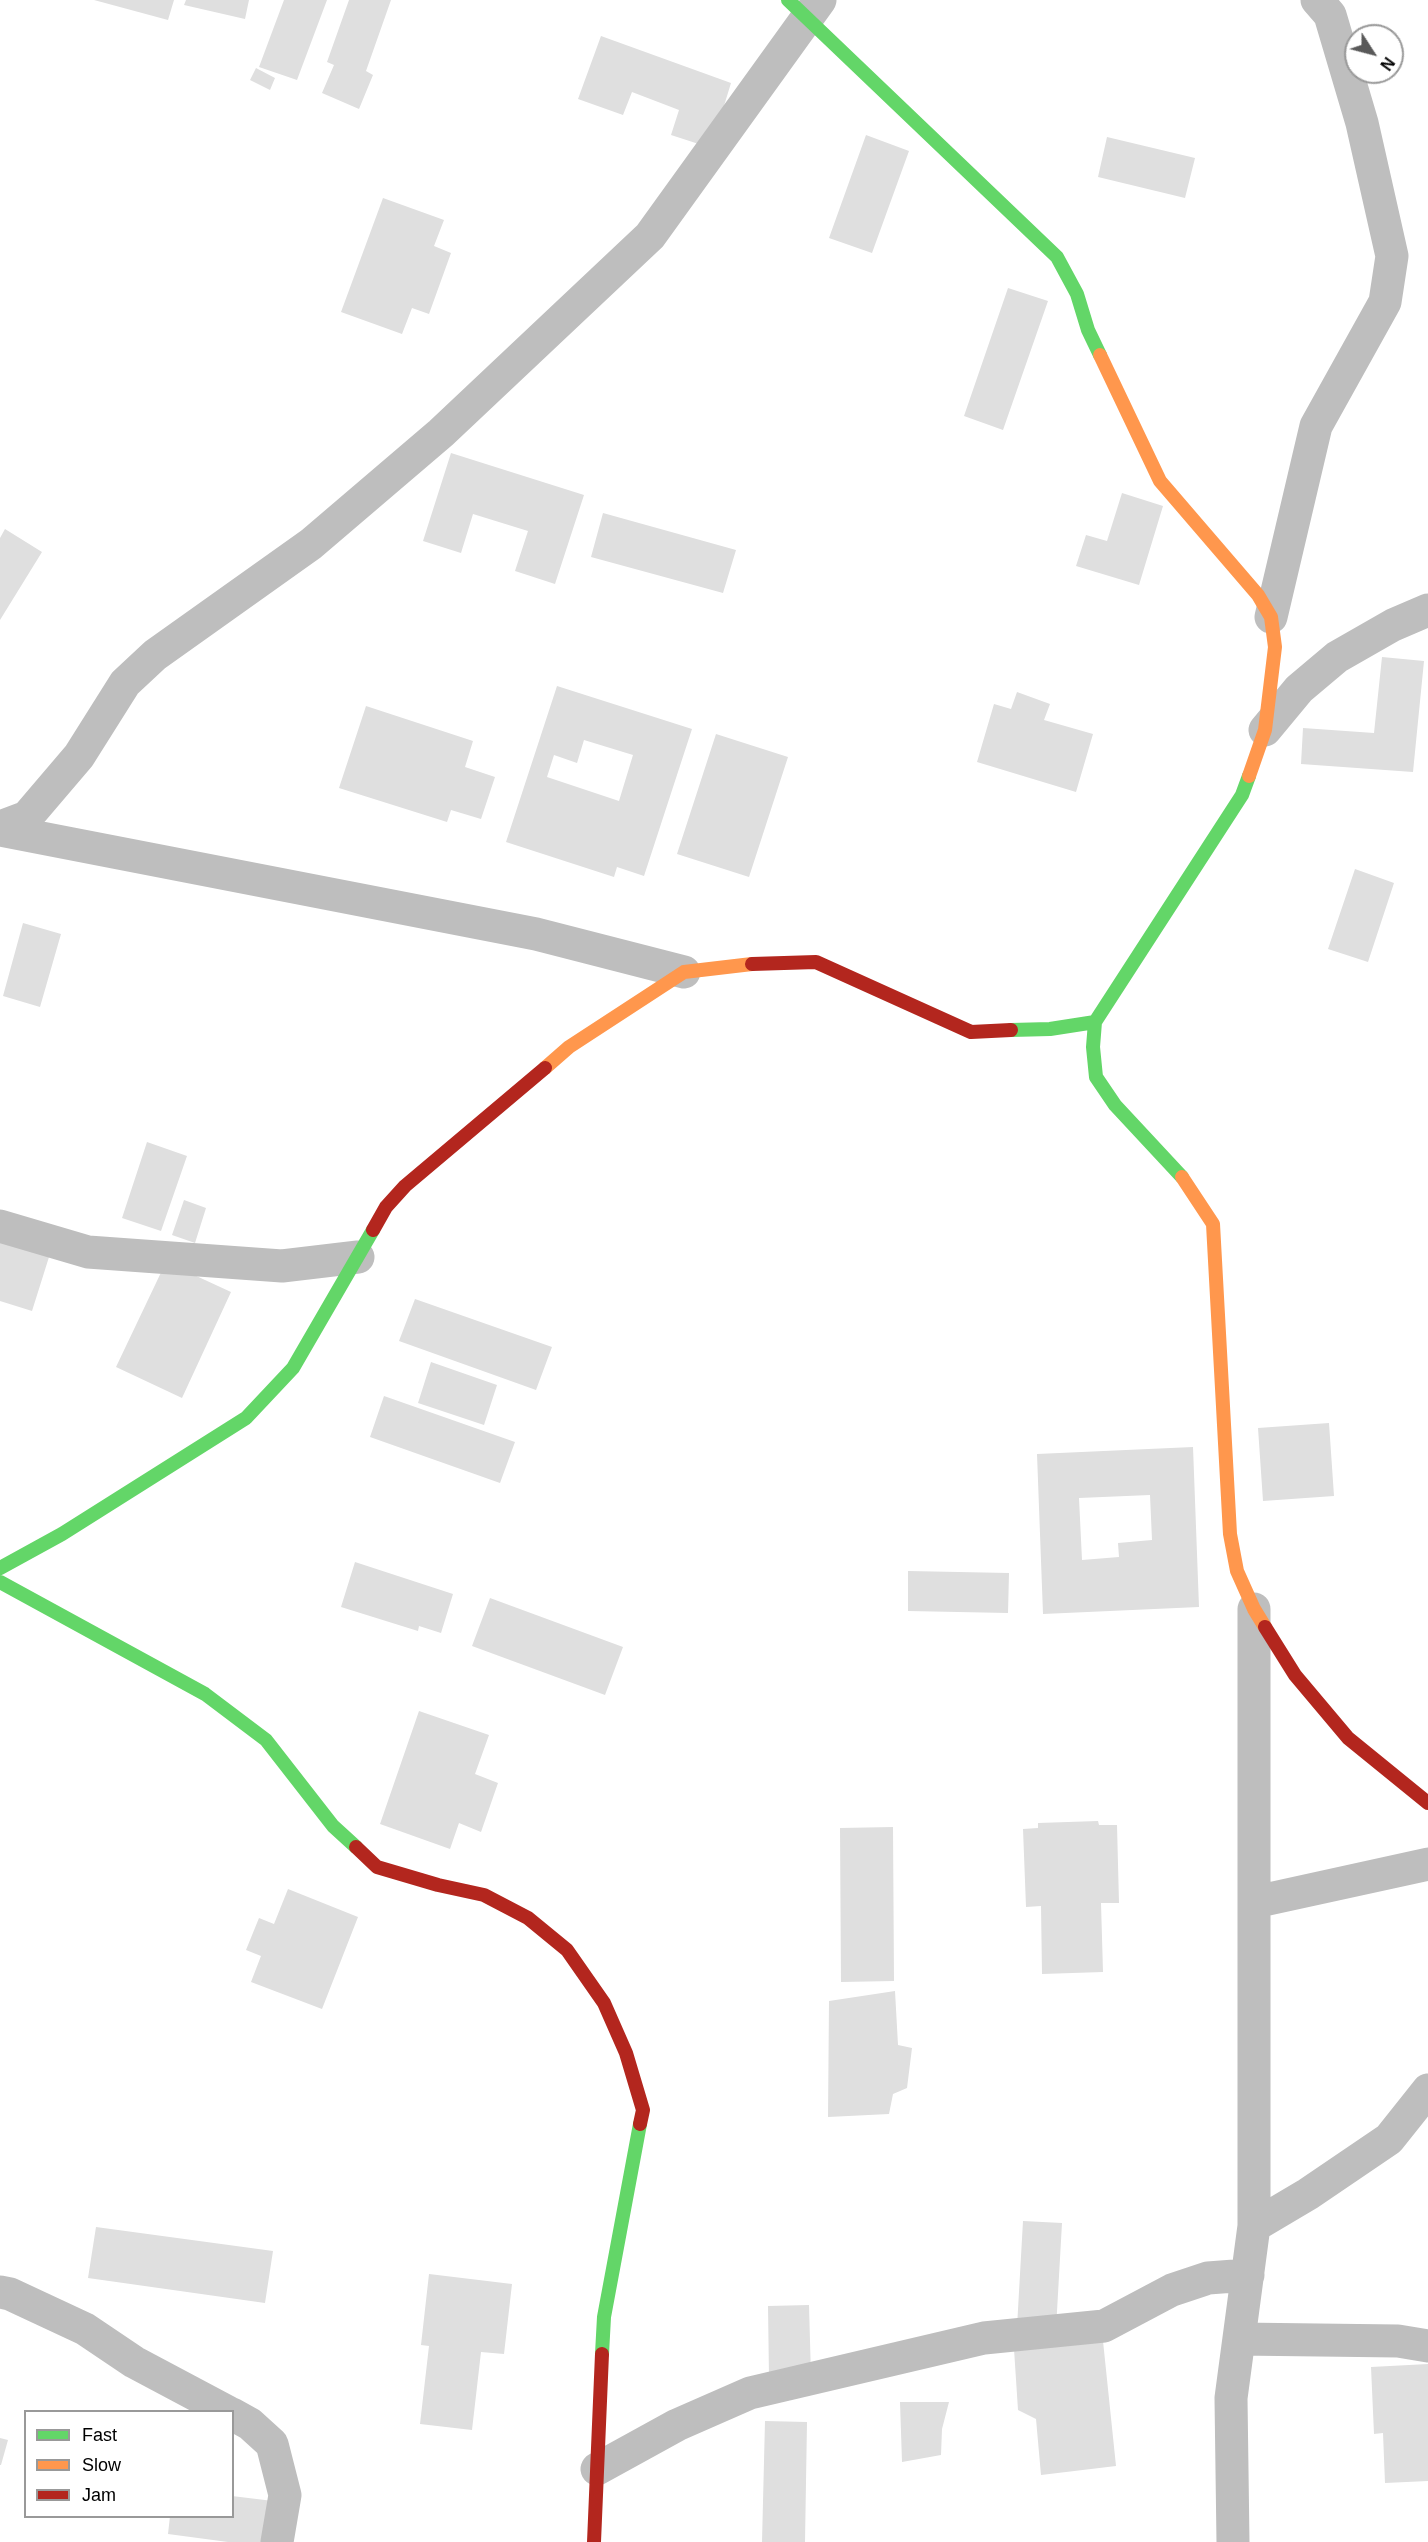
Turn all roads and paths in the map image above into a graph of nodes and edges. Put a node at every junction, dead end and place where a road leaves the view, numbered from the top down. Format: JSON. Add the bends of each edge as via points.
{"nodes":[{"id":1,"x":1317,"y":0,"type":"edge"},
{"id":2,"x":805,"y":6,"type":"edge"},
{"id":3,"x":1428,"y":610,"type":"edge"},
{"id":4,"x":1271,"y":617,"type":"junction"},
{"id":5,"x":1265,"y":730,"type":"junction"},
{"id":6,"x":0,"y":828,"type":"edge"},
{"id":7,"x":684,"y":972,"type":"junction"},
{"id":8,"x":1095,"y":1022,"type":"junction"},
{"id":9,"x":0,"y":1226,"type":"edge"},
{"id":10,"x":358,"y":1257,"type":"junction"},
{"id":11,"x":0,"y":1568,"type":"edge"},
{"id":12,"x":0,"y":1582,"type":"edge"},
{"id":13,"x":1254,"y":1609,"type":"junction"},
{"id":14,"x":1428,"y":1803,"type":"edge"},
{"id":15,"x":1428,"y":1864,"type":"edge"},
{"id":16,"x":1255,"y":1902,"type":"junction"},
{"id":17,"x":1428,"y":2090,"type":"edge"},
{"id":18,"x":1254,"y":2226,"type":"junction"},
{"id":19,"x":1248,"y":2275,"type":"junction"},
{"id":20,"x":0,"y":2292,"type":"edge"},
{"id":21,"x":1239,"y":2339,"type":"junction"},
{"id":22,"x":1428,"y":2346,"type":"edge"},
{"id":23,"x":224,"y":2410,"type":"edge"},
{"id":24,"x":234,"y":2415,"type":"edge"},
{"id":25,"x":597,"y":2469,"type":"junction"},
{"id":26,"x":277,"y":2542,"type":"edge"},
{"id":27,"x":594,"y":2542,"type":"edge"},
{"id":28,"x":1233,"y":2542,"type":"edge"}],
"edges":[{"from":1,"to":4,"type":"street","via":[[1330,15],[1359,112],[1392,256],[1385,302],[1316,426]]},
{"from":2,"to":4,"type":"street","via":[[1057,257],[1160,480],[1258,595]]},
{"from":2,"to":6,"type":"street","via":[[650,236],[441,433],[320,537],[155,655],[125,683],[79,756],[27,817]]},
{"from":3,"to":5,"type":"street","via":[[1337,657],[1299,689]]},
{"from":4,"to":5,"type":"street","via":[[1275,647]]},
{"from":5,"to":8,"type":"street","via":[[1242,795]]},
{"from":6,"to":7,"type":"street","via":[[536,934]]},
{"from":7,"to":8,"type":"street","via":[[735,965],[816,962],[971,1032],[1041,1030]]},
{"from":7,"to":10,"type":"street","via":[[569,1047],[429,1164],[386,1207]]},
{"from":8,"to":13,"type":"street","via":[[1096,1077],[1115,1105],[1191,1189],[1213,1224],[1230,1534],[1237,1571]]},
{"from":9,"to":10,"type":"street","via":[[88,1252],[282,1266]]},
{"from":10,"to":11,"type":"street","via":[[293,1368],[246,1418],[62,1534]]},
{"from":12,"to":25,"type":"street","via":[[205,1694],[266,1740],[333,1826],[377,1867],[484,1895],[528,1918],[567,1950],[604,2003],[626,2053],[643,2110],[604,2317]]},
{"from":13,"to":14,"type":"street","via":[[1295,1675],[1348,1738]]},
{"from":13,"to":16,"type":"street"},
{"from":15,"to":16,"type":"street"},
{"from":16,"to":18,"type":"street"},
{"from":17,"to":18,"type":"street","via":[[1389,2139]]},
{"from":18,"to":19,"type":"street"},
{"from":19,"to":21,"type":"street"},
{"from":19,"to":25,"type":"street","via":[[1208,2278],[1172,2290],[1104,2326],[984,2338],[750,2393],[677,2425]]},
{"from":20,"to":23,"type":"street","via":[[85,2329],[134,2362]]},
{"from":21,"to":22,"type":"street","via":[[1398,2340]]},
{"from":21,"to":28,"type":"street","via":[[1231,2398]]},
{"from":24,"to":26,"type":"street","via":[[272,2444],[285,2495]]},
{"from":25,"to":27,"type":"street"}]}
